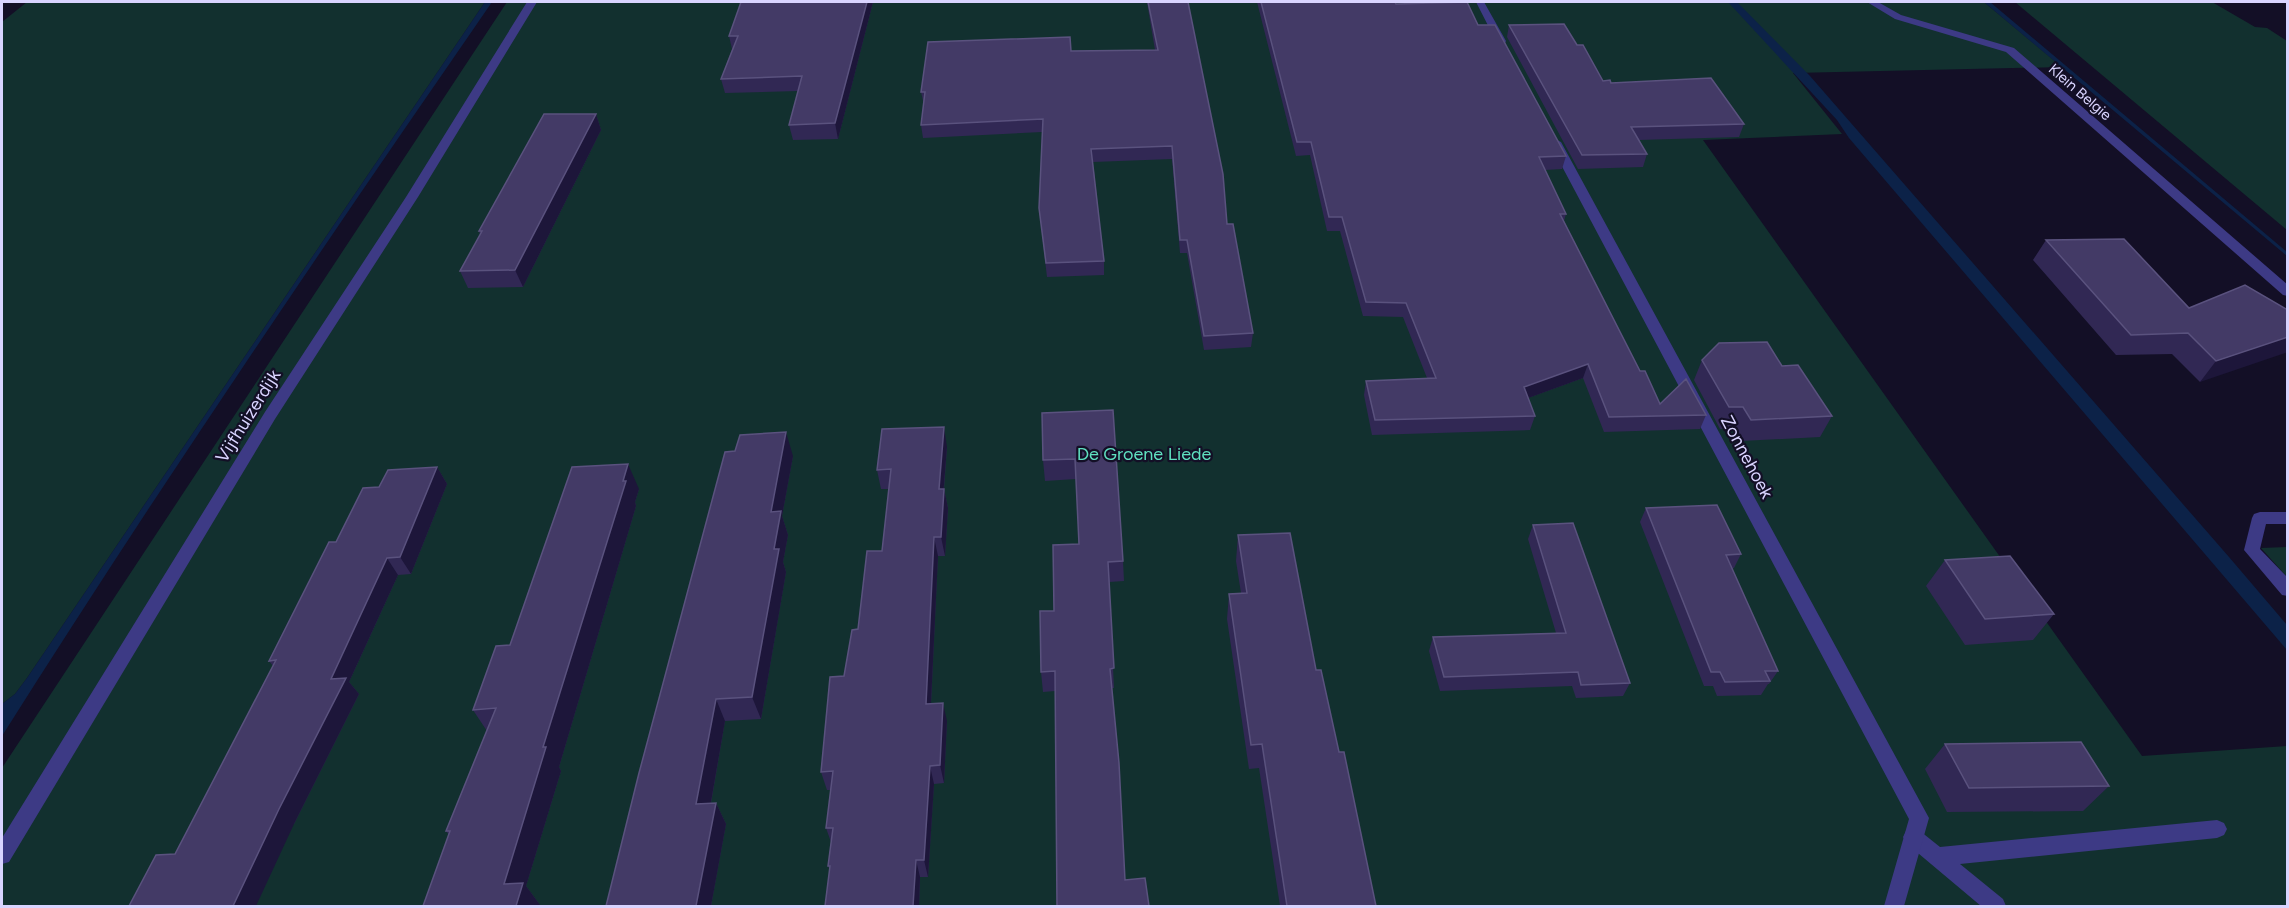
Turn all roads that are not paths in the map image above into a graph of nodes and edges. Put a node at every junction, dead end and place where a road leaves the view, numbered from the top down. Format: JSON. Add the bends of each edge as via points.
{"nodes":[{"id":1,"x":532,"y":2,"type":"edge"},
{"id":2,"x":1480,"y":2,"type":"edge"},
{"id":3,"x":1872,"y":2,"type":"edge"},
{"id":4,"x":1511,"y":59,"type":"edge"},
{"id":5,"x":1548,"y":127,"type":"edge"},
{"id":6,"x":2288,"y":292,"type":"edge"},
{"id":7,"x":2288,"y":518,"type":"edge"},
{"id":8,"x":2288,"y":590,"type":"edge"},
{"id":9,"x":2217,"y":829,"type":"dead end"},
{"id":10,"x":1913,"y":837,"type":"junction"},
{"id":11,"x":2,"y":855,"type":"edge"},
{"id":12,"x":1938,"y":857,"type":"junction"},
{"id":13,"x":1894,"y":906,"type":"edge"},
{"id":14,"x":1996,"y":906,"type":"edge"}],
"edges":[{"from":1,"to":11,"type":"street","name":"Vijfhuizerdijk","via":[[270,416]]},
{"from":2,"to":4,"type":"street"},
{"from":3,"to":6,"type":"street","name":"Klein Belgie","via":[[1898,17],[2010,50]]},
{"from":5,"to":10,"type":"street","name":"Zonnehoek","via":[[1919,818]]},
{"from":7,"to":8,"type":"street","via":[[2260,518],[2252,550]]},
{"from":9,"to":12,"type":"street"},
{"from":10,"to":12,"type":"street"},
{"from":10,"to":13,"type":"street","name":"Zonnehoek"},
{"from":12,"to":14,"type":"street"}]}
